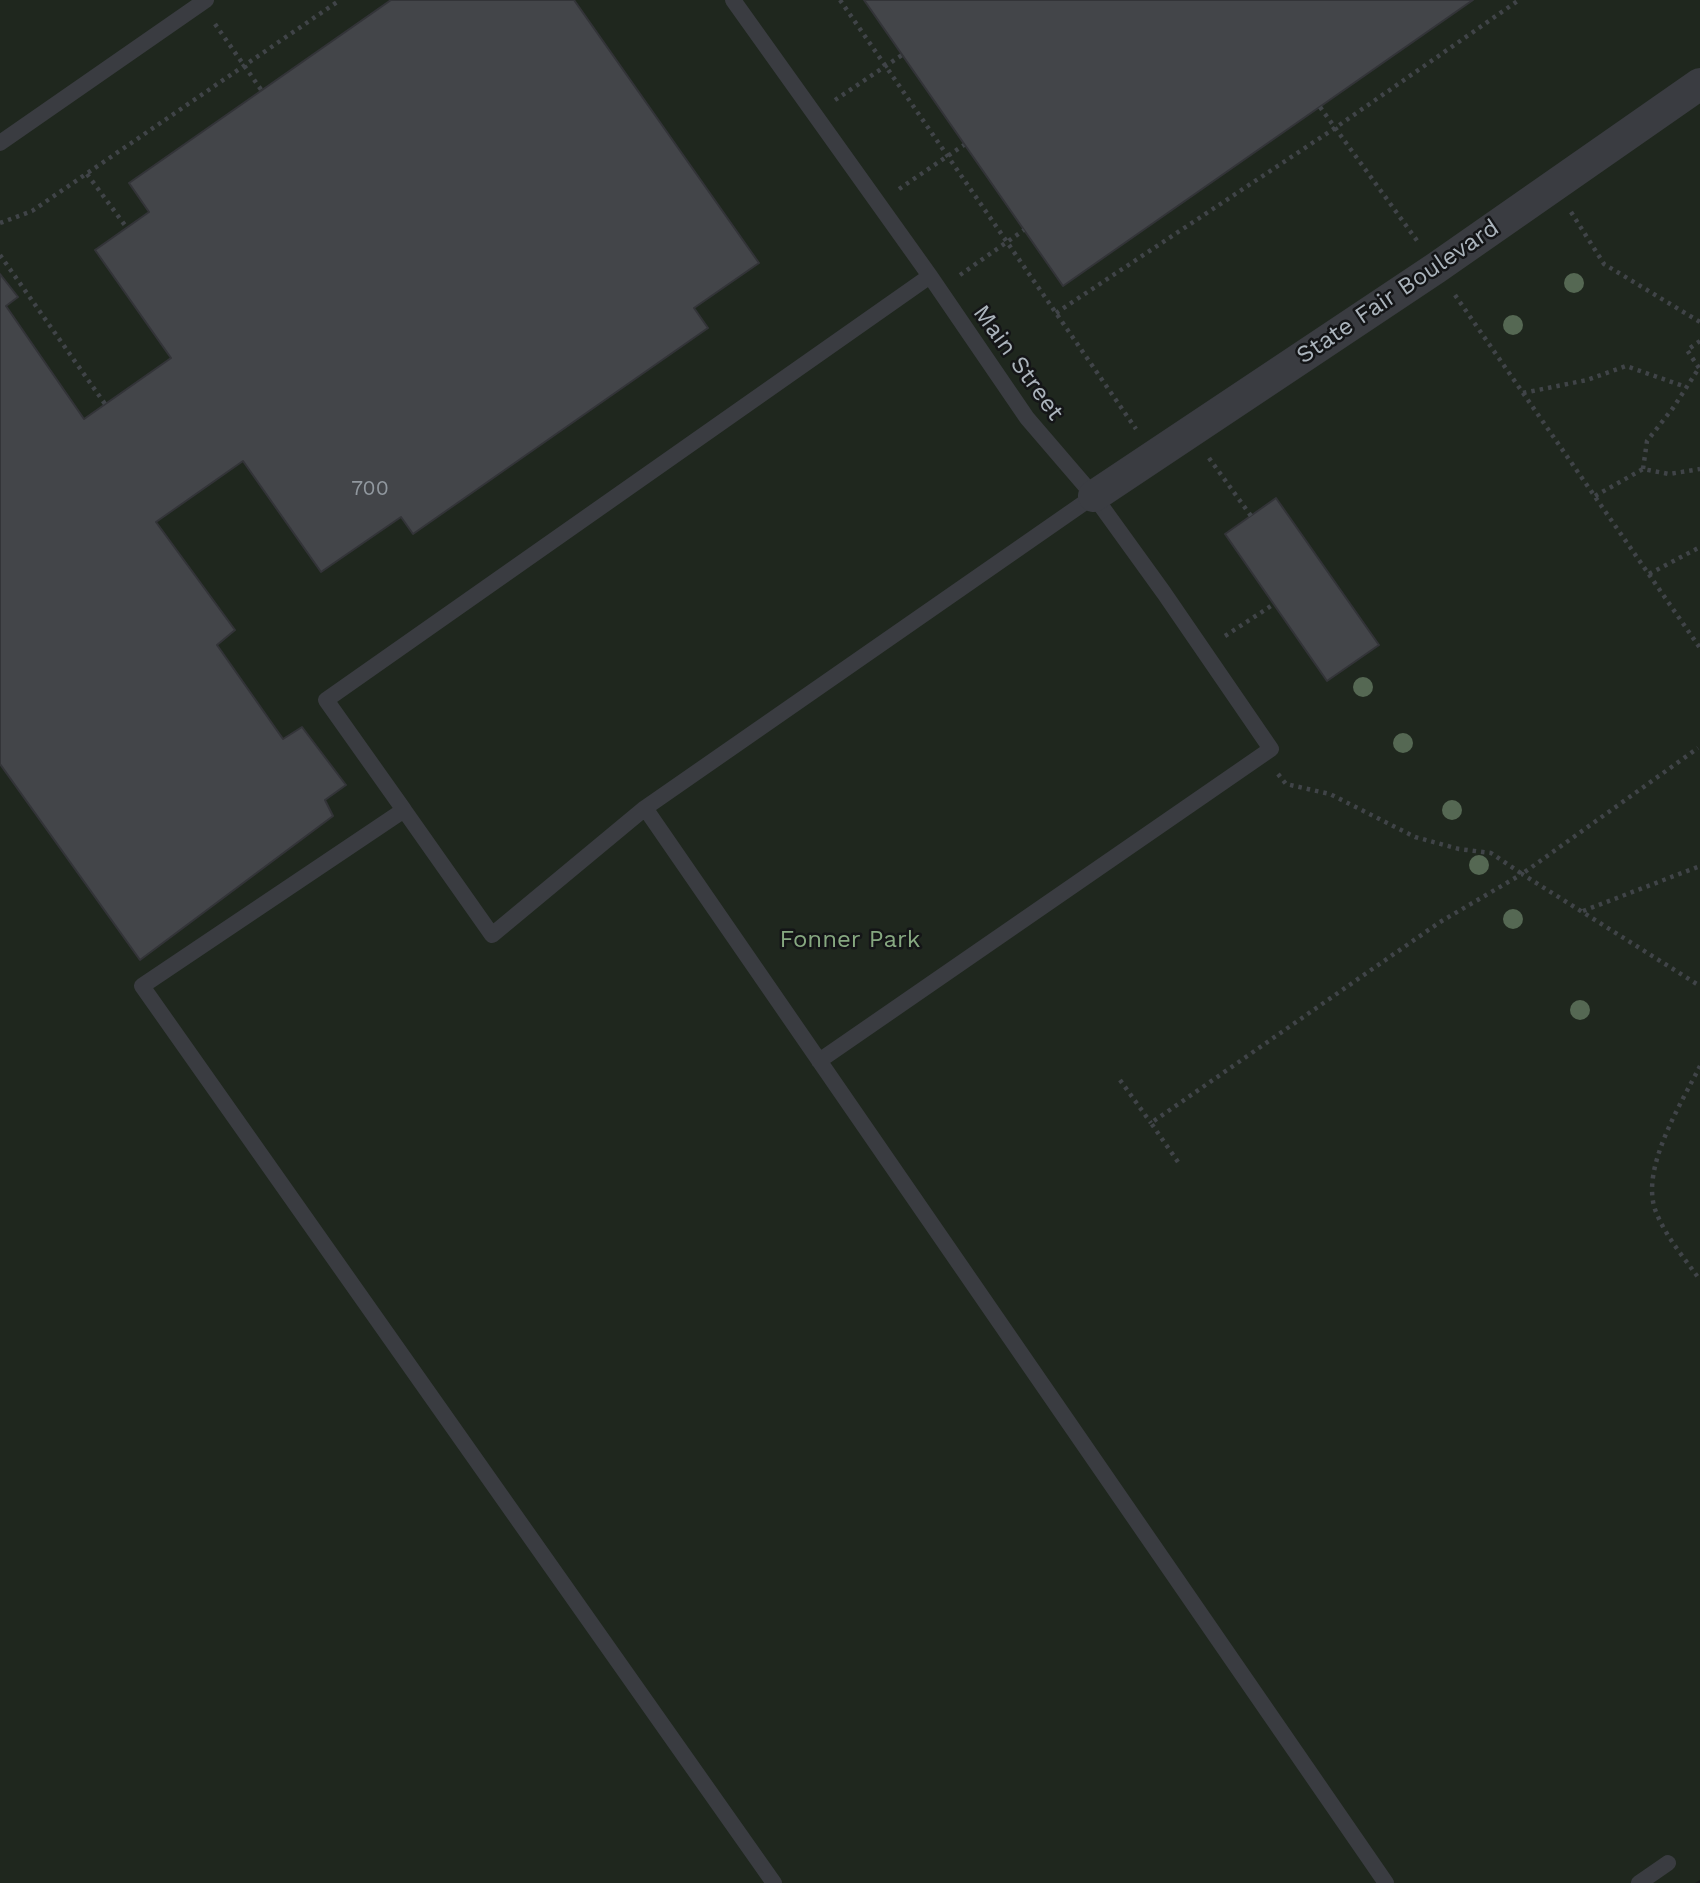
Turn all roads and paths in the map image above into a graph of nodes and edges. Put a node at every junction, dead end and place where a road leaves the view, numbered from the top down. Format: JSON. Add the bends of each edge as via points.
{"nodes":[{"id":1,"x":340,"y":0,"type":"edge"},
{"id":2,"x":733,"y":0,"type":"edge"},
{"id":3,"x":840,"y":0,"type":"edge"},
{"id":4,"x":1519,"y":0,"type":"edge"},
{"id":5,"x":203,"y":2,"type":"edge"},
{"id":6,"x":902,"y":55,"type":"dead end"},
{"id":7,"x":244,"y":66,"type":"junction"},
{"id":8,"x":886,"y":66,"type":"junction"},
{"id":9,"x":1700,"y":83,"type":"edge"},
{"id":10,"x":261,"y":91,"type":"dead end"},
{"id":11,"x":1320,"y":107,"type":"dead end"},
{"id":12,"x":814,"y":114,"type":"junction"},
{"id":13,"x":1335,"y":128,"type":"junction"},
{"id":14,"x":0,"y":143,"type":"edge"},
{"id":15,"x":964,"y":145,"type":"dead end"},
{"id":16,"x":948,"y":156,"type":"junction"},
{"id":17,"x":87,"y":174,"type":"junction"},
{"id":18,"x":1553,"y":185,"type":"junction"},
{"id":19,"x":878,"y":204,"type":"junction"},
{"id":20,"x":0,"y":223,"type":"edge"},
{"id":21,"x":127,"y":228,"type":"dead end"},
{"id":22,"x":1024,"y":230,"type":"dead end"},
{"id":23,"x":1007,"y":242,"type":"junction"},
{"id":24,"x":0,"y":255,"type":"edge"},
{"id":25,"x":1436,"y":268,"type":"junction"},
{"id":26,"x":935,"y":283,"type":"junction"},
{"id":27,"x":1056,"y":313,"type":"junction"},
{"id":28,"x":1700,"y":322,"type":"edge"},
{"id":29,"x":1700,"y":341,"type":"edge"},
{"id":30,"x":1700,"y":368,"type":"edge"},
{"id":31,"x":1686,"y":387,"type":"junction"},
{"id":32,"x":1524,"y":393,"type":"junction"},
{"id":33,"x":105,"y":404,"type":"dead end"},
{"id":34,"x":1190,"y":432,"type":"junction"},
{"id":35,"x":1154,"y":456,"type":"junction"},
{"id":36,"x":1643,"y":469,"type":"junction"},
{"id":37,"x":1700,"y":469,"type":"edge"},
{"id":38,"x":1094,"y":496,"type":"junction"},
{"id":39,"x":1595,"y":496,"type":"junction"},
{"id":40,"x":1251,"y":516,"type":"dead end"},
{"id":41,"x":1700,"y":547,"type":"edge"},
{"id":42,"x":1649,"y":574,"type":"junction"},
{"id":43,"x":1274,"y":604,"type":"dead end"},
{"id":44,"x":1700,"y":648,"type":"edge"},
{"id":45,"x":1203,"y":650,"type":"junction"},
{"id":46,"x":1698,"y":748,"type":"dead end"},
{"id":47,"x":1267,"y":751,"type":"junction"},
{"id":48,"x":645,"y":808,"type":"junction"},
{"id":49,"x":404,"y":810,"type":"junction"},
{"id":50,"x":1700,"y":866,"type":"edge"},
{"id":51,"x":1522,"y":874,"type":"junction"},
{"id":52,"x":1582,"y":912,"type":"junction"},
{"id":53,"x":1700,"y":986,"type":"edge"},
{"id":54,"x":819,"y":1060,"type":"junction"},
{"id":55,"x":1700,"y":1066,"type":"edge"},
{"id":56,"x":1120,"y":1080,"type":"dead end"},
{"id":57,"x":1151,"y":1122,"type":"junction"},
{"id":58,"x":1178,"y":1162,"type":"dead end"},
{"id":59,"x":1700,"y":1280,"type":"edge"},
{"id":60,"x":1668,"y":1863,"type":"dead end"},
{"id":61,"x":774,"y":1883,"type":"edge"},
{"id":62,"x":1386,"y":1883,"type":"edge"},
{"id":63,"x":1639,"y":1883,"type":"edge"}],
"edges":[{"from":1,"to":7,"type":"path"},
{"from":2,"to":12,"type":"lane","name":"Main Street"},
{"from":3,"to":8,"type":"path"},
{"from":4,"to":13,"type":"path"},
{"from":5,"to":7,"type":"path"},
{"from":5,"to":14,"type":"lane"},
{"from":6,"to":8,"type":"path"},
{"from":7,"to":10,"type":"path"},
{"from":7,"to":17,"type":"path"},
{"from":8,"to":12,"type":"path"},
{"from":8,"to":16,"type":"path"},
{"from":9,"to":18,"type":"street","name":"State Fair Boulevard"},
{"from":11,"to":13,"type":"path"},
{"from":12,"to":19,"type":"lane","name":"Main Street"},
{"from":13,"to":25,"type":"path"},
{"from":13,"to":27,"type":"path"},
{"from":15,"to":16,"type":"path"},
{"from":16,"to":19,"type":"path"},
{"from":16,"to":23,"type":"path"},
{"from":17,"to":20,"type":"path","via":[[32,211]]},
{"from":17,"to":21,"type":"path"},
{"from":18,"to":25,"type":"street","name":"State Fair Boulevard"},
{"from":18,"to":28,"type":"path","via":[[1604,264]]},
{"from":19,"to":26,"type":"lane","name":"Main Street"},
{"from":22,"to":23,"type":"path"},
{"from":23,"to":26,"type":"path"},
{"from":23,"to":27,"type":"path"},
{"from":24,"to":33,"type":"path"},
{"from":25,"to":32,"type":"path"},
{"from":25,"to":34,"type":"street","name":"State Fair Boulevard"},
{"from":26,"to":38,"type":"lane","name":"Main Street","via":[[1027,418]]},
{"from":26,"to":49,"type":"lane","via":[[326,700]]},
{"from":27,"to":35,"type":"path"},
{"from":29,"to":30,"type":"path","via":[[1687,350]]},
{"from":30,"to":31,"type":"path"},
{"from":31,"to":32,"type":"path","via":[[1626,366],[1587,380]]},
{"from":31,"to":36,"type":"path","via":[[1647,442]]},
{"from":32,"to":39,"type":"path"},
{"from":34,"to":35,"type":"street","name":"State Fair Boulevard"},
{"from":34,"to":40,"type":"path"},
{"from":35,"to":38,"type":"street","name":"State Fair Boulevard"},
{"from":36,"to":37,"type":"path","via":[[1669,474]]},
{"from":36,"to":39,"type":"path"},
{"from":38,"to":45,"type":"lane","name":"Main Street"},
{"from":38,"to":48,"type":"lane"},
{"from":39,"to":42,"type":"path"},
{"from":41,"to":42,"type":"path"},
{"from":42,"to":44,"type":"path"},
{"from":43,"to":45,"type":"path"},
{"from":45,"to":47,"type":"lane","name":"Main Street"},
{"from":46,"to":51,"type":"path"},
{"from":47,"to":51,"type":"path","via":[[1286,785],[1330,794],[1415,837],[1491,853]]},
{"from":47,"to":54,"type":"lane"},
{"from":48,"to":49,"type":"lane","via":[[492,935]]},
{"from":48,"to":54,"type":"lane"},
{"from":49,"to":61,"type":"lane","via":[[142,986]]},
{"from":50,"to":52,"type":"path"},
{"from":51,"to":52,"type":"path"},
{"from":51,"to":57,"type":"path","via":[[1440,922]]},
{"from":52,"to":53,"type":"path"},
{"from":54,"to":62,"type":"lane"},
{"from":55,"to":59,"type":"path","via":[[1664,1139],[1651,1188],[1655,1210],[1667,1233]]},
{"from":56,"to":57,"type":"path"},
{"from":57,"to":58,"type":"path"},
{"from":60,"to":63,"type":"lane"}]}
